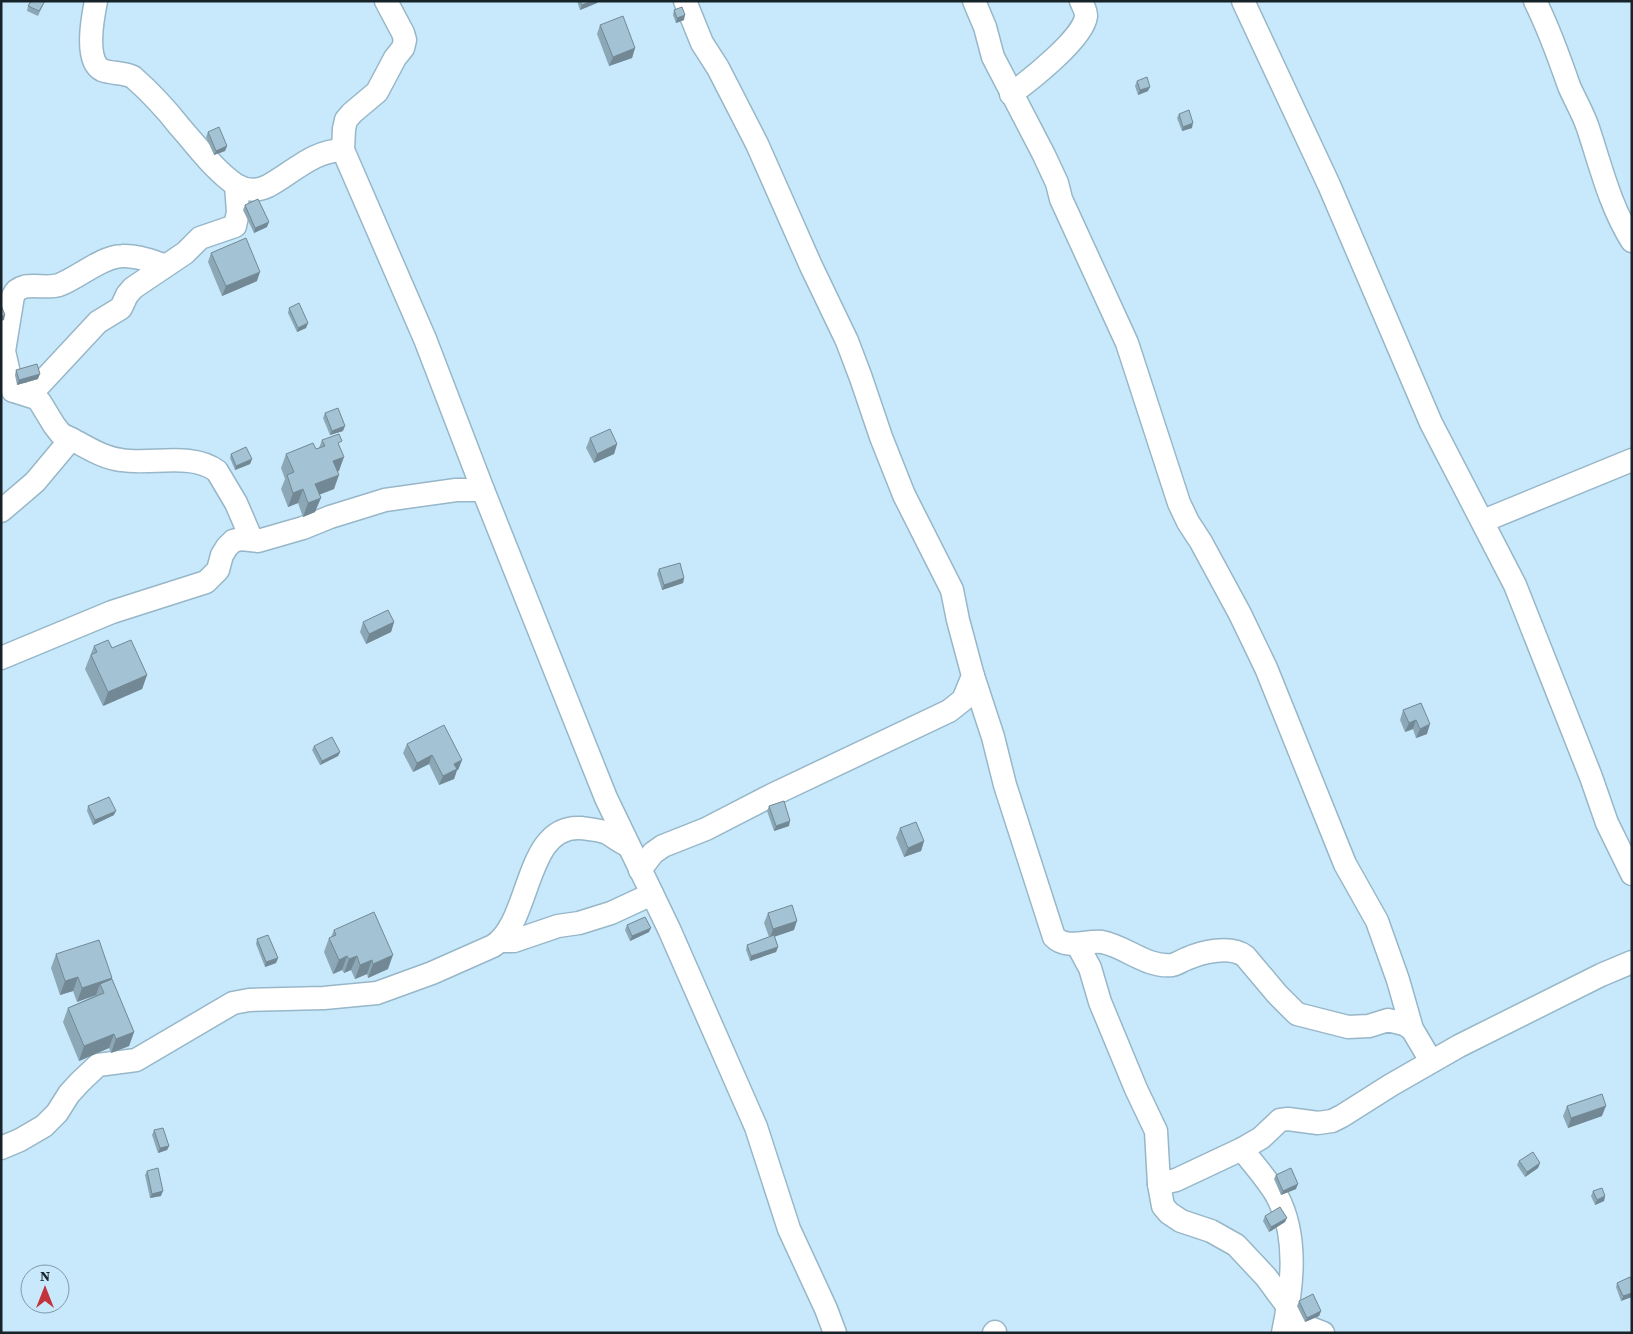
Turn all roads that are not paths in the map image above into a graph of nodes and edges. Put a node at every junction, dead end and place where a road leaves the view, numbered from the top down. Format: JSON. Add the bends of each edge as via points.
{"nodes":[{"id":1,"x":96,"y":1,"type":"edge"},
{"id":2,"x":386,"y":1,"type":"edge"},
{"id":3,"x":685,"y":1,"type":"edge"},
{"id":4,"x":974,"y":1,"type":"edge"},
{"id":5,"x":1080,"y":1,"type":"edge"},
{"id":6,"x":1244,"y":1,"type":"edge"},
{"id":7,"x":1535,"y":1,"type":"edge"},
{"id":8,"x":1011,"y":94,"type":"junction"},
{"id":9,"x":343,"y":150,"type":"junction"},
{"id":10,"x":236,"y":185,"type":"junction"},
{"id":11,"x":1632,"y":241,"type":"edge"},
{"id":12,"x":164,"y":265,"type":"junction"},
{"id":13,"x":15,"y":390,"type":"edge"},
{"id":14,"x":71,"y":439,"type":"junction"},
{"id":15,"x":1632,"y":460,"type":"edge"},
{"id":16,"x":483,"y":490,"type":"junction"},
{"id":17,"x":1,"y":511,"type":"edge"},
{"id":18,"x":1483,"y":521,"type":"junction"},
{"id":19,"x":252,"y":540,"type":"junction"},
{"id":20,"x":1,"y":658,"type":"edge"},
{"id":21,"x":973,"y":676,"type":"junction"},
{"id":22,"x":958,"y":705,"type":"junction"},
{"id":23,"x":986,"y":712,"type":"junction"},
{"id":24,"x":627,"y":845,"type":"junction"},
{"id":25,"x":640,"y":870,"type":"junction"},
{"id":26,"x":1632,"y":874,"type":"edge"},
{"id":27,"x":652,"y":894,"type":"junction"},
{"id":28,"x":500,"y":941,"type":"junction"},
{"id":29,"x":1078,"y":944,"type":"junction"},
{"id":30,"x":1632,"y":962,"type":"edge"},
{"id":31,"x":1412,"y":1030,"type":"junction"},
{"id":32,"x":1431,"y":1061,"type":"junction"},
{"id":33,"x":1,"y":1148,"type":"edge"},
{"id":34,"x":1242,"y":1149,"type":"junction"},
{"id":35,"x":1159,"y":1184,"type":"junction"},
{"id":36,"x":1288,"y":1308,"type":"junction"},
{"id":37,"x":835,"y":1333,"type":"edge"},
{"id":38,"x":1283,"y":1333,"type":"edge"},
{"id":39,"x":1323,"y":1333,"type":"edge"}],
"edges":[{"from":1,"to":10,"type":"street","via":[[90,41],[99,67],[133,77],[208,160]]},
{"from":2,"to":9,"type":"street","via":[[403,33],[403,48],[376,92],[346,120]]},
{"from":3,"to":21,"type":"street","via":[[702,43],[757,144],[847,341],[904,495],[952,590]]},
{"from":4,"to":8,"type":"street","via":[[993,57]]},
{"from":5,"to":8,"type":"street","via":[[1086,16],[1081,30],[1038,75]]},
{"from":6,"to":18,"type":"street","via":[[1329,185],[1431,423]]},
{"from":7,"to":11,"type":"street","via":[[1587,126],[1609,194]]},
{"from":8,"to":31,"type":"street","via":[[1054,176],[1061,199],[1127,344],[1179,503],[1253,641],[1345,864],[1377,921]]},
{"from":9,"to":10,"type":"street","via":[[317,155],[268,186],[256,190]]},
{"from":9,"to":16,"type":"street","via":[[425,339]]},
{"from":10,"to":12,"type":"street","via":[[238,212],[235,226],[200,238],[185,253]]},
{"from":12,"to":13,"type":"street","via":[[133,288],[121,308],[98,322]]},
{"from":12,"to":13,"type":"street","via":[[121,256],[91,267],[62,284],[23,286],[15,290],[4,351]]},
{"from":13,"to":14,"type":"street","via":[[40,402],[61,434]]},
{"from":14,"to":17,"type":"street","via":[[35,482]]},
{"from":14,"to":19,"type":"street","via":[[110,458],[139,462],[192,461],[213,469],[236,503]]},
{"from":15,"to":18,"type":"street"},
{"from":16,"to":19,"type":"street","via":[[456,490],[385,500],[330,516],[303,528]]},
{"from":16,"to":24,"type":"street"},
{"from":18,"to":26,"type":"street","via":[[1515,584],[1607,822]]},
{"from":19,"to":20,"type":"street","via":[[233,541],[222,555],[218,570],[206,582],[112,612]]},
{"from":21,"to":22,"type":"street"},
{"from":21,"to":23,"type":"street"},
{"from":22,"to":23,"type":"street"},
{"from":22,"to":25,"type":"street","via":[[706,829],[663,846],[653,852]]},
{"from":23,"to":29,"type":"street","via":[[1004,785],[1054,937]]},
{"from":24,"to":25,"type":"street"},
{"from":24,"to":28,"type":"street","via":[[606,833],[588,828],[559,832],[548,842],[534,865],[516,916]]},
{"from":25,"to":27,"type":"street"},
{"from":27,"to":28,"type":"street","via":[[611,913],[514,941]]},
{"from":27,"to":37,"type":"street","via":[[756,1127],[789,1229]]},
{"from":28,"to":33,"type":"street","via":[[432,973],[376,993],[233,1003],[136,1060],[98,1065],[44,1126]]},
{"from":29,"to":31,"type":"street","via":[[1103,942],[1150,961],[1170,965],[1211,952],[1240,952],[1277,994],[1304,1018],[1348,1027],[1370,1026],[1388,1020]]},
{"from":29,"to":35,"type":"street","via":[[1156,1131]]},
{"from":30,"to":32,"type":"street"},
{"from":31,"to":32,"type":"street"},
{"from":32,"to":34,"type":"street","via":[[1337,1119],[1318,1123],[1280,1120],[1261,1138]]},
{"from":34,"to":35,"type":"street","via":[[1176,1180]]},
{"from":34,"to":36,"type":"street","via":[[1276,1196],[1288,1228],[1292,1259]]},
{"from":35,"to":36,"type":"street","via":[[1163,1206],[1169,1213],[1236,1245],[1266,1277]]},
{"from":36,"to":38,"type":"street"},
{"from":36,"to":39,"type":"street","via":[[1305,1326]]}]}
